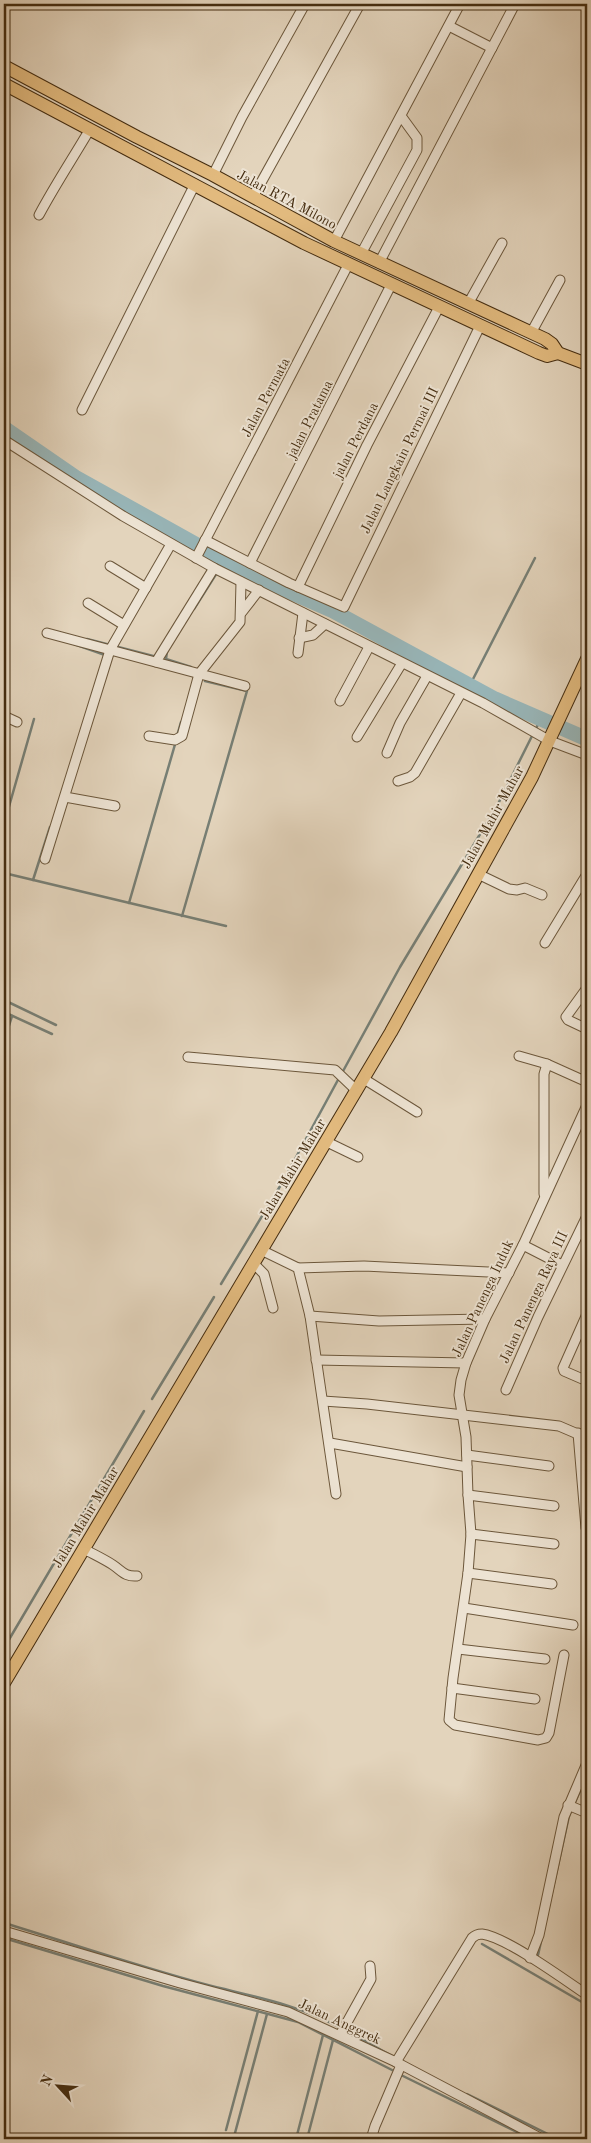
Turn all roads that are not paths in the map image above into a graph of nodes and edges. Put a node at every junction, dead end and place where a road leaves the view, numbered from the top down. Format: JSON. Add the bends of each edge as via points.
{"nodes":[{"id":1,"x":305,"y":4,"type":"edge"},
{"id":2,"x":360,"y":4,"type":"edge"},
{"id":3,"x":460,"y":4,"type":"edge"},
{"id":4,"x":515,"y":4,"type":"edge"},
{"id":5,"x":449,"y":26,"type":"junction"},
{"id":6,"x":492,"y":48,"type":"junction"},
{"id":7,"x":4,"y":66,"type":"edge"},
{"id":8,"x":4,"y":84,"type":"edge"},
{"id":9,"x":401,"y":116,"type":"junction"},
{"id":10,"x":90,"y":129,"type":"junction"},
{"id":11,"x":213,"y":175,"type":"junction"},
{"id":12,"x":226,"y":183,"type":"junction"},
{"id":13,"x":195,"y":184,"type":"junction"},
{"id":14,"x":219,"y":197,"type":"junction"},
{"id":15,"x":253,"y":197,"type":"junction"},
{"id":16,"x":39,"y":215,"type":"dead end"},
{"id":17,"x":334,"y":241,"type":"junction"},
{"id":18,"x":502,"y":243,"type":"dead end"},
{"id":19,"x":361,"y":254,"type":"junction"},
{"id":20,"x":379,"y":263,"type":"junction"},
{"id":21,"x":348,"y":265,"type":"junction"},
{"id":22,"x":560,"y":280,"type":"dead end"},
{"id":23,"x":391,"y":285,"type":"junction"},
{"id":24,"x":468,"y":304,"type":"junction"},
{"id":25,"x":439,"y":307,"type":"junction"},
{"id":26,"x":480,"y":326,"type":"junction"},
{"id":27,"x":531,"y":333,"type":"junction"},
{"id":28,"x":558,"y":353,"type":"junction"},
{"id":29,"x":584,"y":362,"type":"edge"},
{"id":30,"x":587,"y":375,"type":"edge"},
{"id":31,"x":82,"y":410,"type":"dead end"},
{"id":32,"x":4,"y":440,"type":"edge"},
{"id":33,"x":172,"y":544,"type":"junction"},
{"id":34,"x":201,"y":548,"type":"junction"},
{"id":35,"x":250,"y":563,"type":"junction"},
{"id":36,"x":110,"y":566,"type":"dead end"},
{"id":37,"x":214,"y":568,"type":"junction"},
{"id":38,"x":241,"y":582,"type":"junction"},
{"id":39,"x":298,"y":587,"type":"junction"},
{"id":40,"x":146,"y":588,"type":"junction"},
{"id":41,"x":259,"y":590,"type":"junction"},
{"id":42,"x":88,"y":603,"type":"dead end"},
{"id":43,"x":242,"y":612,"type":"junction"},
{"id":44,"x":303,"y":613,"type":"junction"},
{"id":45,"x":324,"y":624,"type":"junction"},
{"id":46,"x":124,"y":625,"type":"junction"},
{"id":47,"x":47,"y":633,"type":"dead end"},
{"id":48,"x":299,"y":638,"type":"junction"},
{"id":49,"x":369,"y":647,"type":"junction"},
{"id":50,"x":110,"y":650,"type":"junction"},
{"id":51,"x":298,"y":653,"type":"dead end"},
{"id":52,"x":587,"y":660,"type":"edge"},
{"id":53,"x":156,"y":662,"type":"junction"},
{"id":54,"x":402,"y":663,"type":"junction"},
{"id":55,"x":199,"y":674,"type":"junction"},
{"id":56,"x":427,"y":676,"type":"junction"},
{"id":57,"x":246,"y":686,"type":"dead end"},
{"id":58,"x":461,"y":693,"type":"junction"},
{"id":59,"x":340,"y":701,"type":"dead end"},
{"id":60,"x":4,"y":716,"type":"edge"},
{"id":61,"x":18,"y":722,"type":"dead end"},
{"id":62,"x":149,"y":736,"type":"dead end"},
{"id":63,"x":357,"y":736,"type":"dead end"},
{"id":64,"x":551,"y":738,"type":"junction"},
{"id":65,"x":387,"y":753,"type":"dead end"},
{"id":66,"x":587,"y":755,"type":"edge"},
{"id":67,"x":398,"y":781,"type":"dead end"},
{"id":68,"x":65,"y":797,"type":"junction"},
{"id":69,"x":115,"y":806,"type":"dead end"},
{"id":70,"x":45,"y":859,"type":"dead end"},
{"id":71,"x":478,"y":874,"type":"junction"},
{"id":72,"x":587,"y":874,"type":"edge"},
{"id":73,"x":542,"y":895,"type":"dead end"},
{"id":74,"x":546,"y":943,"type":"dead end"},
{"id":75,"x":587,"y":988,"type":"edge"},
{"id":76,"x":587,"y":1029,"type":"edge"},
{"id":77,"x":519,"y":1056,"type":"dead end"},
{"id":78,"x":188,"y":1057,"type":"dead end"},
{"id":79,"x":546,"y":1064,"type":"junction"},
{"id":80,"x":364,"y":1079,"type":"junction"},
{"id":81,"x":587,"y":1082,"type":"edge"},
{"id":82,"x":357,"y":1091,"type":"junction"},
{"id":83,"x":587,"y":1105,"type":"edge"},
{"id":84,"x":417,"y":1112,"type":"dead end"},
{"id":85,"x":326,"y":1142,"type":"junction"},
{"id":86,"x":358,"y":1157,"type":"dead end"},
{"id":87,"x":544,"y":1198,"type":"junction"},
{"id":88,"x":587,"y":1216,"type":"edge"},
{"id":89,"x":523,"y":1245,"type":"junction"},
{"id":90,"x":261,"y":1250,"type":"junction"},
{"id":91,"x":253,"y":1263,"type":"junction"},
{"id":92,"x":562,"y":1265,"type":"junction"},
{"id":93,"x":298,"y":1268,"type":"junction"},
{"id":94,"x":509,"y":1273,"type":"junction"},
{"id":95,"x":274,"y":1308,"type":"dead end"},
{"id":96,"x":587,"y":1314,"type":"edge"},
{"id":97,"x":310,"y":1316,"type":"junction"},
{"id":98,"x":486,"y":1319,"type":"junction"},
{"id":99,"x":316,"y":1360,"type":"junction"},
{"id":100,"x":466,"y":1364,"type":"junction"},
{"id":101,"x":587,"y":1381,"type":"edge"},
{"id":102,"x":506,"y":1390,"type":"dead end"},
{"id":103,"x":323,"y":1401,"type":"junction"},
{"id":104,"x":463,"y":1415,"type":"junction"},
{"id":105,"x":578,"y":1434,"type":"junction"},
{"id":106,"x":587,"y":1438,"type":"edge"},
{"id":107,"x":330,"y":1443,"type":"junction"},
{"id":108,"x":467,"y":1455,"type":"junction"},
{"id":109,"x":549,"y":1466,"type":"dead end"},
{"id":110,"x":467,"y":1467,"type":"junction"},
{"id":111,"x":584,"y":1475,"type":"edge"},
{"id":112,"x":336,"y":1494,"type":"dead end"},
{"id":113,"x":468,"y":1495,"type":"junction"},
{"id":114,"x":554,"y":1506,"type":"dead end"},
{"id":115,"x":586,"y":1528,"type":"dead end"},
{"id":116,"x":471,"y":1534,"type":"junction"},
{"id":117,"x":554,"y":1544,"type":"dead end"},
{"id":118,"x":84,"y":1549,"type":"junction"},
{"id":119,"x":468,"y":1573,"type":"junction"},
{"id":120,"x":137,"y":1576,"type":"dead end"},
{"id":121,"x":552,"y":1584,"type":"dead end"},
{"id":122,"x":464,"y":1608,"type":"junction"},
{"id":123,"x":573,"y":1625,"type":"dead end"},
{"id":124,"x":458,"y":1649,"type":"junction"},
{"id":125,"x":564,"y":1655,"type":"dead end"},
{"id":126,"x":545,"y":1659,"type":"dead end"},
{"id":127,"x":4,"y":1683,"type":"edge"},
{"id":128,"x":452,"y":1688,"type":"junction"},
{"id":129,"x":535,"y":1699,"type":"dead end"},
{"id":130,"x":587,"y":1764,"type":"edge"},
{"id":131,"x":568,"y":1805,"type":"junction"},
{"id":132,"x":587,"y":1813,"type":"edge"},
{"id":133,"x":4,"y":1931,"type":"edge"},
{"id":134,"x":530,"y":1958,"type":"junction"},
{"id":135,"x":370,"y":1966,"type":"dead end"},
{"id":136,"x":587,"y":1994,"type":"edge"},
{"id":137,"x":340,"y":2035,"type":"junction"},
{"id":138,"x":398,"y":2064,"type":"junction"},
{"id":139,"x":371,"y":2139,"type":"edge"},
{"id":140,"x":542,"y":2139,"type":"edge"}],
"edges":[{"from":1,"to":11,"type":"street"},
{"from":2,"to":15,"type":"street"},
{"from":3,"to":5,"type":"street"},
{"from":4,"to":6,"type":"street"},
{"from":5,"to":6,"type":"street"},
{"from":5,"to":9,"type":"street"},
{"from":6,"to":20,"type":"street"},
{"from":7,"to":11,"type":"highway","name":"Jalan RTA Milono"},
{"from":8,"to":10,"type":"highway","name":"Jalan RTA Milono"},
{"from":9,"to":17,"type":"street"},
{"from":9,"to":19,"type":"street","via":[[417,138],[418,150]]},
{"from":10,"to":13,"type":"highway","name":"Jalan RTA Milono"},
{"from":10,"to":16,"type":"street"},
{"from":11,"to":12,"type":"highway","name":"Jalan RTA Milono"},
{"from":12,"to":14,"type":"highway"},
{"from":12,"to":15,"type":"highway","name":"Jalan RTA Milono"},
{"from":13,"to":14,"type":"highway","name":"Jalan RTA Milono"},
{"from":13,"to":31,"type":"street"},
{"from":14,"to":21,"type":"highway","name":"Jalan RTA Milono"},
{"from":15,"to":17,"type":"highway","name":"Jalan RTA Milono"},
{"from":17,"to":19,"type":"highway","name":"Jalan RTA Milono"},
{"from":18,"to":24,"type":"street"},
{"from":19,"to":20,"type":"highway","name":"Jalan RTA Milono"},
{"from":20,"to":24,"type":"highway","name":"Jalan RTA Milono"},
{"from":21,"to":23,"type":"highway","name":"Jalan RTA Milono"},
{"from":21,"to":34,"type":"street","name":"Jalan Permata"},
{"from":22,"to":27,"type":"street"},
{"from":23,"to":25,"type":"highway","name":"Jalan RTA Milono"},
{"from":23,"to":35,"type":"street","name":"jalan Pratama"},
{"from":24,"to":27,"type":"highway","name":"Jalan RTA Milono"},
{"from":25,"to":26,"type":"highway","name":"Jalan RTA Milono"},
{"from":25,"to":39,"type":"street","name":"jalan Perdana"},
{"from":26,"to":28,"type":"highway","name":"Jalan RTA Milono","via":[[543,355]]},
{"from":26,"to":39,"type":"street","name":"Jalan Langkain Permai III","via":[[344,607]]},
{"from":27,"to":28,"type":"highway","name":"Jalan RTA Milono","via":[[549,342]]},
{"from":28,"to":29,"type":"highway","name":"Jalan RTA Milono"},
{"from":29,"to":30,"type":"highway"},
{"from":32,"to":33,"type":"street"},
{"from":33,"to":34,"type":"street"},
{"from":33,"to":40,"type":"street"},
{"from":34,"to":35,"type":"street"},
{"from":34,"to":37,"type":"street"},
{"from":35,"to":39,"type":"street"},
{"from":36,"to":40,"type":"street"},
{"from":37,"to":38,"type":"street"},
{"from":37,"to":53,"type":"street"},
{"from":38,"to":41,"type":"street"},
{"from":38,"to":43,"type":"street"},
{"from":40,"to":46,"type":"street"},
{"from":41,"to":43,"type":"street"},
{"from":41,"to":44,"type":"street"},
{"from":42,"to":46,"type":"street"},
{"from":43,"to":55,"type":"street","via":[[240,622]]},
{"from":44,"to":45,"type":"street"},
{"from":44,"to":48,"type":"street"},
{"from":45,"to":48,"type":"street","via":[[313,635]]},
{"from":45,"to":49,"type":"street"},
{"from":46,"to":50,"type":"street"},
{"from":47,"to":50,"type":"street"},
{"from":48,"to":51,"type":"street"},
{"from":49,"to":54,"type":"street"},
{"from":49,"to":59,"type":"street"},
{"from":50,"to":53,"type":"street"},
{"from":50,"to":68,"type":"street"},
{"from":52,"to":64,"type":"highway","name":"Jalan Mahir Mahar"},
{"from":53,"to":55,"type":"street"},
{"from":54,"to":56,"type":"street"},
{"from":54,"to":63,"type":"street"},
{"from":55,"to":57,"type":"street"},
{"from":55,"to":62,"type":"street","via":[[181,738]]},
{"from":56,"to":58,"type":"street"},
{"from":56,"to":65,"type":"street"},
{"from":58,"to":64,"type":"street"},
{"from":58,"to":67,"type":"street","via":[[415,773]]},
{"from":60,"to":61,"type":"street"},
{"from":64,"to":66,"type":"street"},
{"from":64,"to":71,"type":"highway","name":"Jalan Mahir Mahar"},
{"from":68,"to":69,"type":"street"},
{"from":68,"to":70,"type":"street"},
{"from":71,"to":73,"type":"street","via":[[509,889],[525,888]]},
{"from":71,"to":80,"type":"highway","name":"Jalan Mahir Mahar"},
{"from":72,"to":74,"type":"street"},
{"from":75,"to":76,"type":"street","via":[[566,1017]]},
{"from":77,"to":79,"type":"street"},
{"from":78,"to":82,"type":"street","via":[[335,1070]]},
{"from":79,"to":81,"type":"street"},
{"from":79,"to":87,"type":"street"},
{"from":80,"to":82,"type":"highway","name":"Jalan Mahir Mahar"},
{"from":80,"to":84,"type":"street"},
{"from":82,"to":85,"type":"highway","name":"Jalan Mahir Mahar"},
{"from":83,"to":87,"type":"street","name":"Jalan Panenga Induk"},
{"from":85,"to":86,"type":"street"},
{"from":85,"to":90,"type":"highway","name":"Jalan Mahir Mahar"},
{"from":87,"to":89,"type":"street","name":"Jalan Panenga Induk"},
{"from":88,"to":92,"type":"street","name":"Jalan Panenga Raya III"},
{"from":89,"to":92,"type":"street"},
{"from":89,"to":94,"type":"street","name":"Jalan Panenga Induk"},
{"from":90,"to":91,"type":"highway","name":"Jalan Mahir Mahar"},
{"from":90,"to":93,"type":"street"},
{"from":91,"to":95,"type":"street","via":[[264,1274]]},
{"from":91,"to":118,"type":"highway","name":"Jalan Mahir Mahar"},
{"from":92,"to":102,"type":"street","name":"Jalan Panenga Raya III"},
{"from":93,"to":94,"type":"street","via":[[364,1266]]},
{"from":93,"to":97,"type":"street"},
{"from":94,"to":98,"type":"street","name":"Jalan Panenga Induk"},
{"from":96,"to":101,"type":"street","via":[[563,1368]]},
{"from":97,"to":98,"type":"street","via":[[379,1320]]},
{"from":97,"to":99,"type":"street"},
{"from":98,"to":100,"type":"street","name":"Jalan Panenga Induk"},
{"from":99,"to":100,"type":"street"},
{"from":99,"to":103,"type":"street"},
{"from":100,"to":104,"type":"street","name":"Jalan Panenga Induk","via":[[459,1392]]},
{"from":103,"to":104,"type":"street"},
{"from":103,"to":107,"type":"street"},
{"from":104,"to":105,"type":"street","via":[[559,1426]]},
{"from":104,"to":108,"type":"street","name":"Jalan Panenga Induk"},
{"from":105,"to":106,"type":"street"},
{"from":105,"to":111,"type":"street"},
{"from":107,"to":110,"type":"street"},
{"from":107,"to":112,"type":"street"},
{"from":108,"to":109,"type":"street"},
{"from":108,"to":110,"type":"street","name":"Jalan Panenga Induk"},
{"from":110,"to":113,"type":"street","name":"Jalan Panenga Induk"},
{"from":111,"to":115,"type":"street"},
{"from":113,"to":114,"type":"street"},
{"from":113,"to":116,"type":"street","name":"Jalan Panenga Induk"},
{"from":116,"to":117,"type":"street"},
{"from":116,"to":119,"type":"street","name":"Jalan Panenga Induk"},
{"from":118,"to":120,"type":"street","via":[[113,1564],[122,1573]]},
{"from":118,"to":127,"type":"highway","name":"Jalan Mahir Mahar"},
{"from":119,"to":121,"type":"street"},
{"from":119,"to":122,"type":"street","name":"Jalan Panenga Induk"},
{"from":122,"to":123,"type":"street"},
{"from":122,"to":124,"type":"street","name":"Jalan Panenga Induk"},
{"from":124,"to":126,"type":"street"},
{"from":124,"to":128,"type":"street","name":"Jalan Panenga Induk"},
{"from":125,"to":128,"type":"street","name":"Jalan Panenga Induk","via":[[546,1738],[538,1740],[454,1725],[448,1718]]},
{"from":128,"to":129,"type":"street"},
{"from":130,"to":131,"type":"street"},
{"from":131,"to":132,"type":"street"},
{"from":131,"to":134,"type":"street","via":[[539,1935]]},
{"from":133,"to":137,"type":"street","name":"Jalan Anggrek","via":[[288,2012]]},
{"from":134,"to":136,"type":"street"},
{"from":134,"to":138,"type":"street","via":[[485,1935],[474,1936]]},
{"from":135,"to":137,"type":"street","via":[[371,1979]]},
{"from":137,"to":138,"type":"street","name":"Jalan Anggrek"},
{"from":138,"to":139,"type":"street"},
{"from":138,"to":140,"type":"street","name":"Jalan Anggrek"}]}
